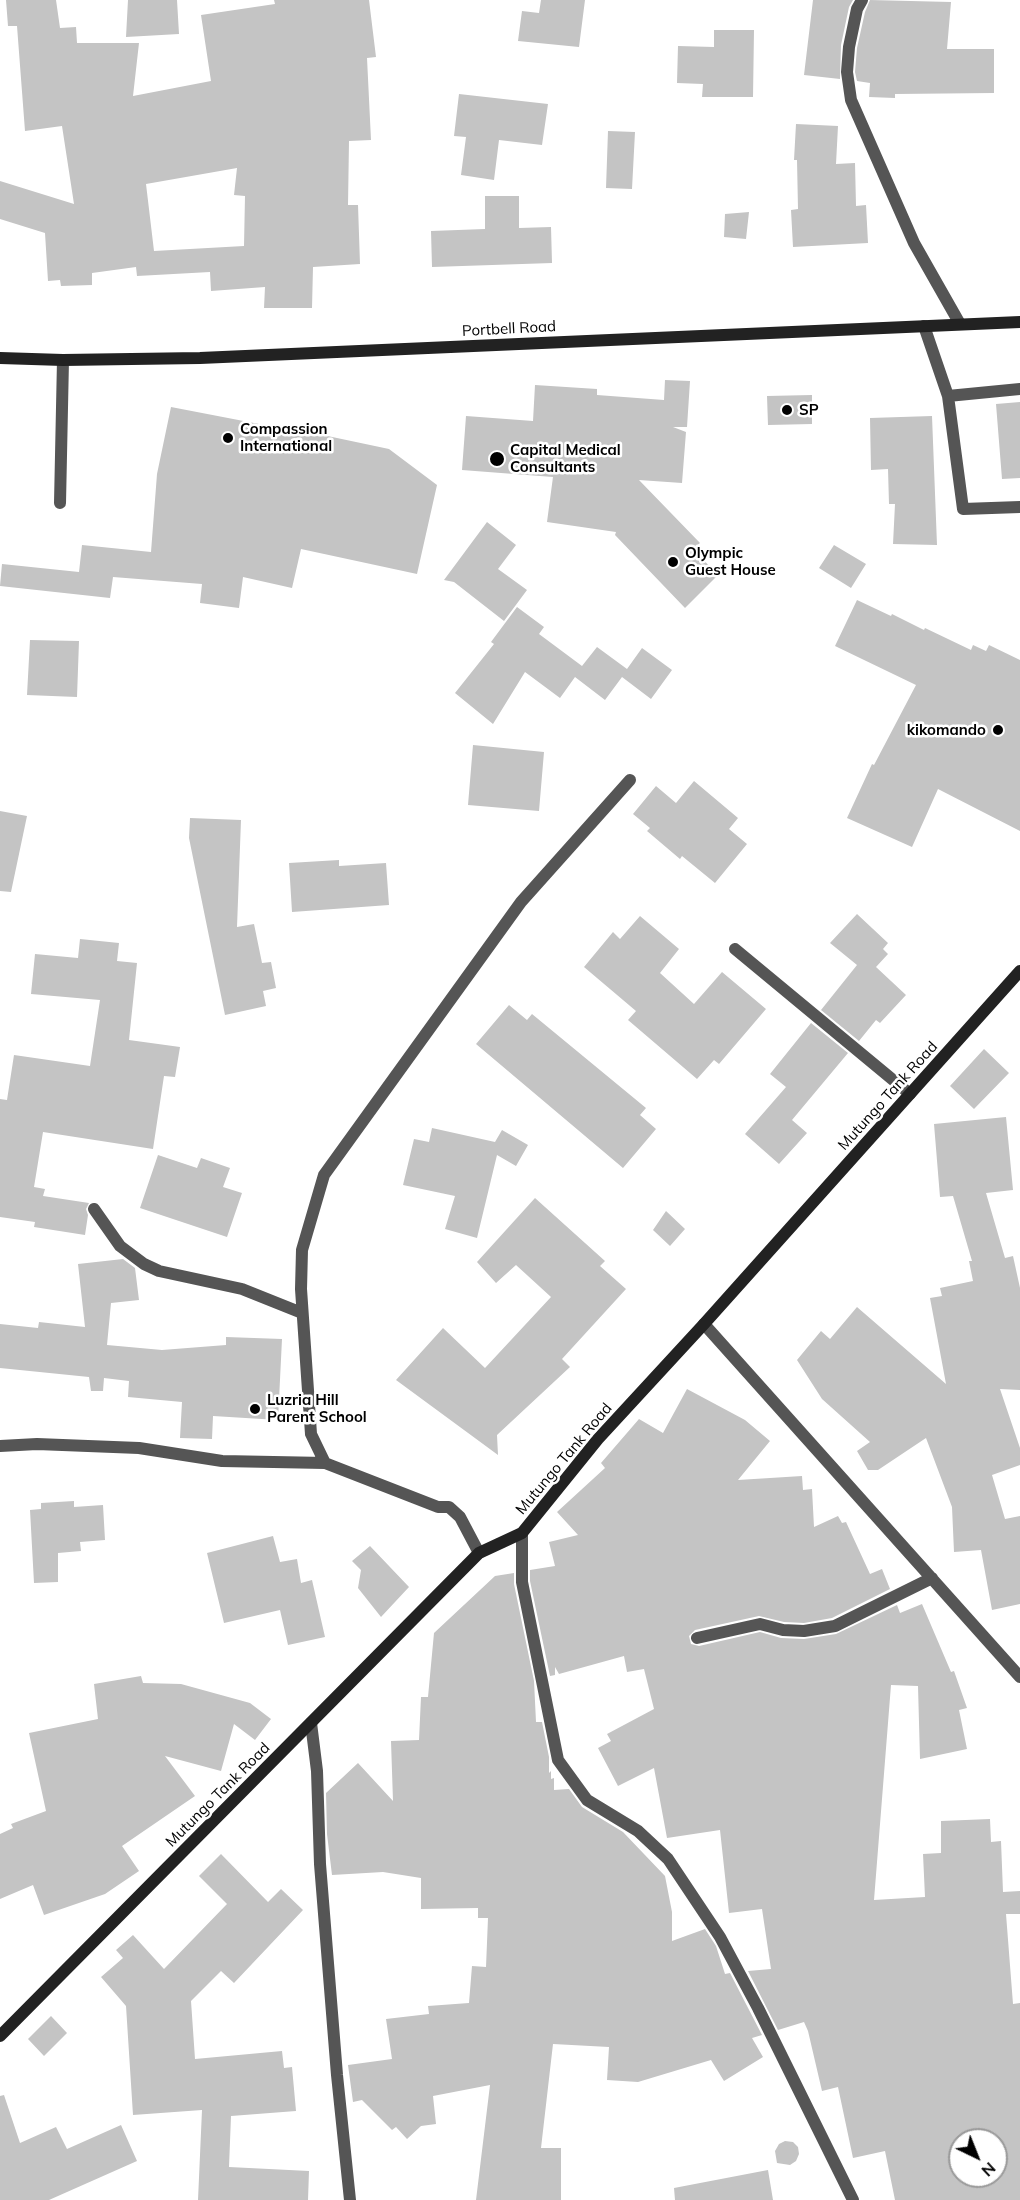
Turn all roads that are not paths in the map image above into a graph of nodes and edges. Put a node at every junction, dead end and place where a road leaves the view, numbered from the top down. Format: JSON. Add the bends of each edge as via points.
{"nodes":[{"id":1,"x":862,"y":0,"type":"edge"},
{"id":2,"x":1020,"y":322,"type":"edge"},
{"id":3,"x":960,"y":324,"type":"junction"},
{"id":4,"x":924,"y":326,"type":"junction"},
{"id":5,"x":0,"y":358,"type":"edge"},
{"id":6,"x":63,"y":360,"type":"junction"},
{"id":7,"x":1020,"y":389,"type":"edge"},
{"id":8,"x":948,"y":396,"type":"junction"},
{"id":9,"x":60,"y":503,"type":"dead end"},
{"id":10,"x":1020,"y":507,"type":"edge"},
{"id":11,"x":630,"y":780,"type":"dead end"},
{"id":12,"x":735,"y":949,"type":"dead end"},
{"id":13,"x":1020,"y":970,"type":"edge"},
{"id":14,"x":910,"y":1094,"type":"junction"},
{"id":15,"x":94,"y":1209,"type":"dead end"},
{"id":16,"x":302,"y":1313,"type":"junction"},
{"id":17,"x":704,"y":1324,"type":"junction"},
{"id":18,"x":0,"y":1446,"type":"edge"},
{"id":19,"x":325,"y":1463,"type":"junction"},
{"id":20,"x":522,"y":1533,"type":"junction"},
{"id":21,"x":479,"y":1553,"type":"junction"},
{"id":22,"x":932,"y":1578,"type":"junction"},
{"id":23,"x":697,"y":1638,"type":"dead end"},
{"id":24,"x":1020,"y":1677,"type":"edge"},
{"id":25,"x":310,"y":1723,"type":"junction"},
{"id":26,"x":0,"y":2036,"type":"edge"},
{"id":27,"x":350,"y":2200,"type":"edge"},
{"id":28,"x":853,"y":2200,"type":"edge"}],
"edges":[{"from":1,"to":3,"type":"street","via":[[848,55],[851,100],[914,243]]},
{"from":2,"to":3,"type":"street","name":"Portbell Road"},
{"from":3,"to":4,"type":"street","name":"Portbell Road"},
{"from":4,"to":6,"type":"street","name":"Portbell Road","via":[[200,358]]},
{"from":4,"to":8,"type":"street"},
{"from":5,"to":6,"type":"street","name":"Portbell Road"},
{"from":6,"to":9,"type":"street"},
{"from":7,"to":8,"type":"street"},
{"from":8,"to":10,"type":"street","via":[[963,509]]},
{"from":11,"to":16,"type":"street","via":[[521,902],[324,1175],[302,1250]]},
{"from":12,"to":14,"type":"street"},
{"from":13,"to":14,"type":"street","name":"Mutungo Tank Road"},
{"from":14,"to":17,"type":"street","name":"Mutungo Tank Road"},
{"from":15,"to":16,"type":"street","via":[[120,1246],[144,1264],[159,1271],[242,1289]]},
{"from":16,"to":19,"type":"street","via":[[311,1434]]},
{"from":17,"to":20,"type":"street","name":"Mutungo Tank Road","via":[[598,1439]]},
{"from":17,"to":22,"type":"street"},
{"from":18,"to":19,"type":"street","via":[[139,1448],[222,1461]]},
{"from":19,"to":21,"type":"street","via":[[428,1504],[449,1507],[460,1517]]},
{"from":20,"to":21,"type":"street","name":"Mutungo Tank Road"},
{"from":20,"to":28,"type":"street","via":[[522,1582],[558,1761],[587,1800],[638,1831],[668,1859],[731,1957]]},
{"from":21,"to":25,"type":"street","name":"Mutungo Tank Road"},
{"from":22,"to":23,"type":"street","via":[[835,1626],[804,1631],[760,1624]]},
{"from":22,"to":24,"type":"street"},
{"from":25,"to":26,"type":"street","name":"Mutungo Tank Road"},
{"from":25,"to":27,"type":"street"}]}
